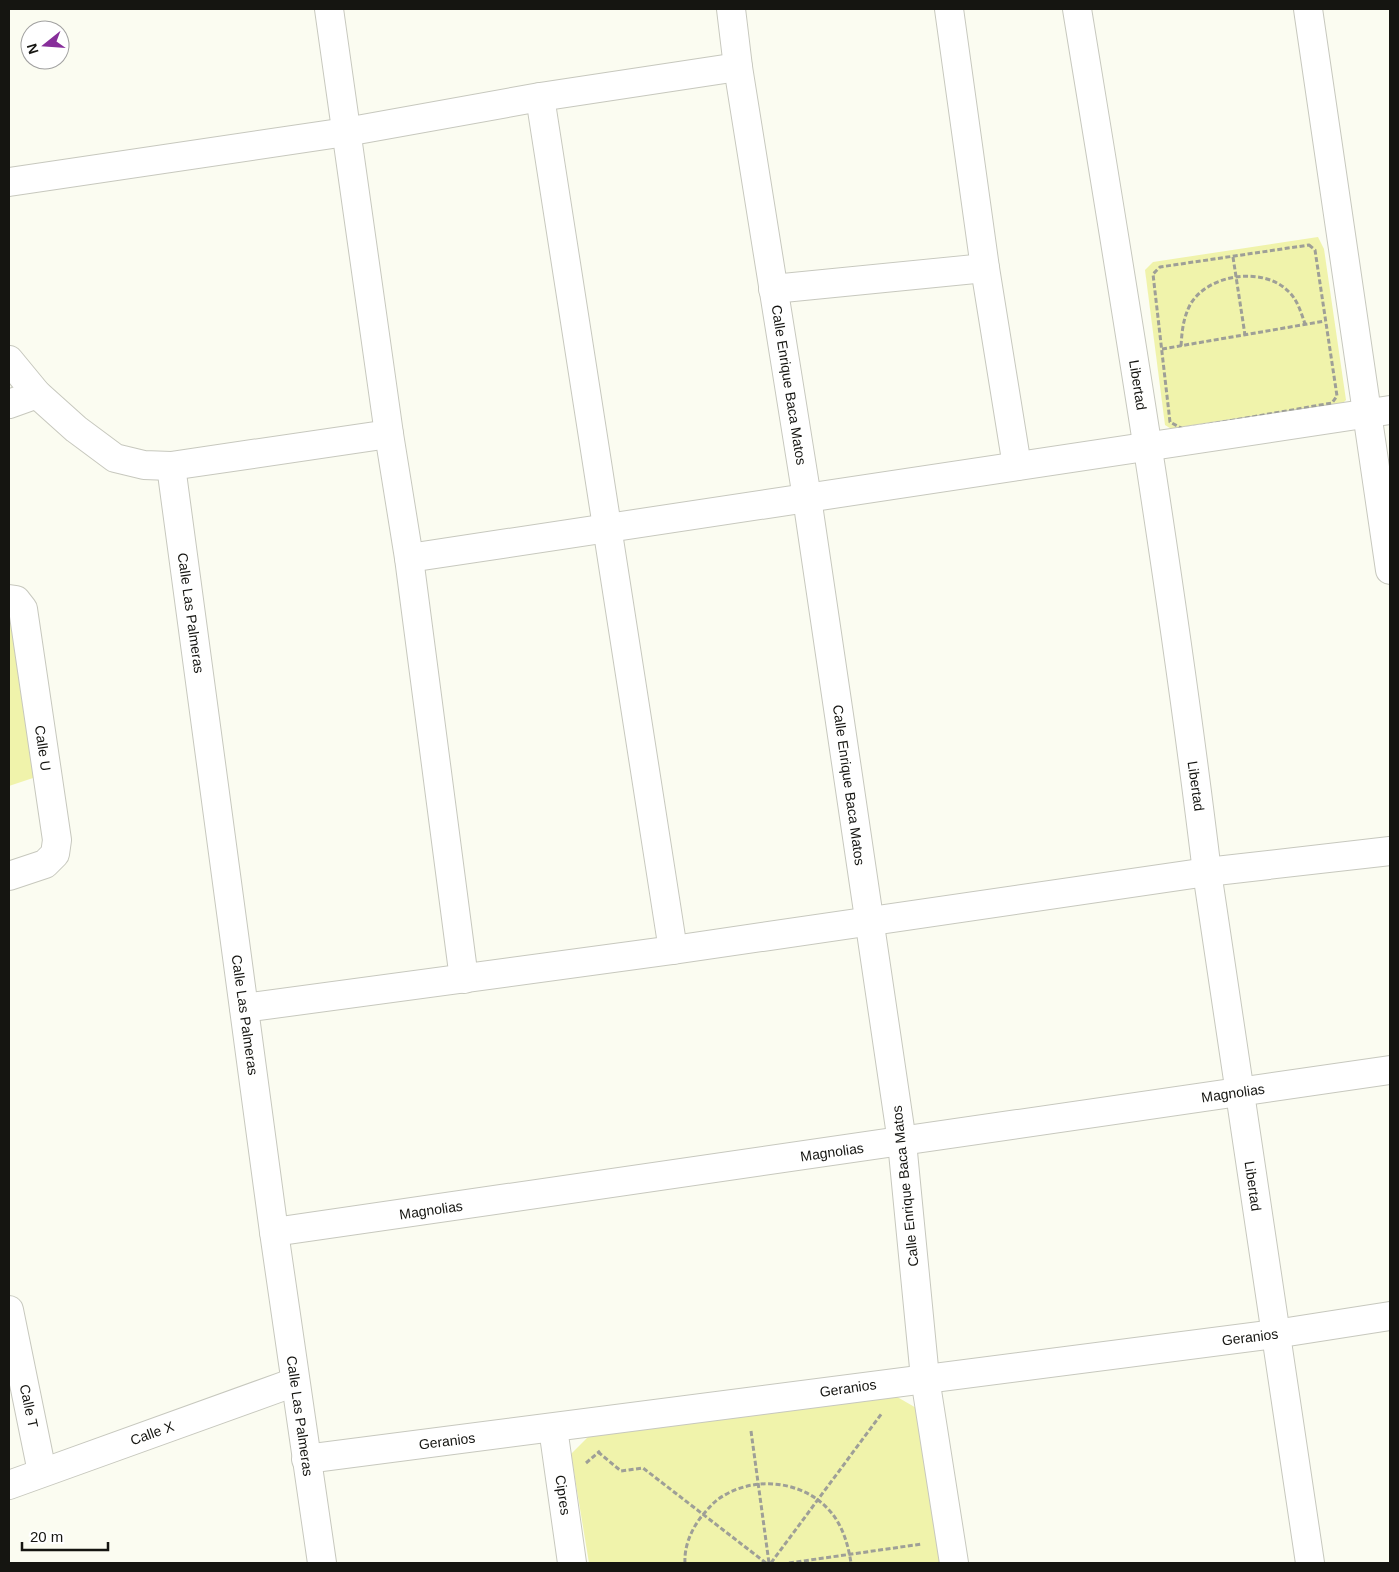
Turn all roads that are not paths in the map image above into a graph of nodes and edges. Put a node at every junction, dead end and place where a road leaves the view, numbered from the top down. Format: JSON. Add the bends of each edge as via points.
{"nodes":[{"id":1,"x":329,"y":9,"type":"edge"},
{"id":2,"x":731,"y":9,"type":"edge"},
{"id":3,"x":949,"y":9,"type":"edge"},
{"id":4,"x":1077,"y":9,"type":"edge"},
{"id":5,"x":1308,"y":9,"type":"edge"},
{"id":6,"x":738,"y":67,"type":"junction"},
{"id":7,"x":540,"y":97,"type":"junction"},
{"id":8,"x":346,"y":132,"type":"junction"},
{"id":9,"x":9,"y":182,"type":"edge"},
{"id":10,"x":985,"y":268,"type":"junction"},
{"id":11,"x":773,"y":289,"type":"junction"},
{"id":12,"x":9,"y":360,"type":"edge"},
{"id":13,"x":37,"y":394,"type":"junction"},
{"id":14,"x":9,"y":404,"type":"edge"},
{"id":15,"x":1378,"y":412,"type":"edge"},
{"id":16,"x":388,"y":434,"type":"junction"},
{"id":17,"x":1148,"y":447,"type":"junction"},
{"id":18,"x":171,"y":466,"type":"junction"},
{"id":19,"x":1017,"y":466,"type":"junction"},
{"id":20,"x":807,"y":498,"type":"junction"},
{"id":21,"x":607,"y":528,"type":"junction"},
{"id":22,"x":408,"y":558,"type":"junction"},
{"id":23,"x":1390,"y":570,"type":"edge"},
{"id":24,"x":9,"y":599,"type":"edge"},
{"id":25,"x":1390,"y":850,"type":"edge"},
{"id":26,"x":1207,"y":872,"type":"junction"},
{"id":27,"x":9,"y":876,"type":"edge"},
{"id":28,"x":868,"y":922,"type":"junction"},
{"id":29,"x":673,"y":950,"type":"junction"},
{"id":30,"x":464,"y":979,"type":"junction"},
{"id":31,"x":244,"y":1008,"type":"junction"},
{"id":32,"x":1390,"y":1070,"type":"edge"},
{"id":33,"x":1239,"y":1092,"type":"junction"},
{"id":34,"x":902,"y":1142,"type":"junction"},
{"id":35,"x":274,"y":1232,"type":"junction"},
{"id":36,"x":9,"y":1310,"type":"edge"},
{"id":37,"x":1390,"y":1316,"type":"edge"},
{"id":38,"x":1275,"y":1334,"type":"junction"},
{"id":39,"x":925,"y":1378,"type":"junction"},
{"id":40,"x":296,"y":1382,"type":"junction"},
{"id":41,"x":553,"y":1428,"type":"junction"},
{"id":42,"x":306,"y":1458,"type":"junction"},
{"id":43,"x":42,"y":1472,"type":"junction"},
{"id":44,"x":9,"y":1485,"type":"edge"},
{"id":45,"x":322,"y":1563,"type":"edge"},
{"id":46,"x":572,"y":1563,"type":"edge"},
{"id":47,"x":954,"y":1563,"type":"edge"},
{"id":48,"x":1310,"y":1563,"type":"edge"}],
"edges":[{"from":1,"to":8,"type":"street"},
{"from":2,"to":6,"type":"street","name":"Calle Enrique Baca Matos"},
{"from":3,"to":10,"type":"street"},
{"from":4,"to":17,"type":"street","name":"Libertad"},
{"from":5,"to":15,"type":"street"},
{"from":6,"to":7,"type":"street"},
{"from":6,"to":11,"type":"street","name":"Calle Enrique Baca Matos"},
{"from":7,"to":8,"type":"street"},
{"from":7,"to":21,"type":"street"},
{"from":8,"to":9,"type":"street"},
{"from":8,"to":16,"type":"street"},
{"from":10,"to":11,"type":"street"},
{"from":10,"to":19,"type":"street"},
{"from":11,"to":20,"type":"street","name":"Calle Enrique Baca Matos"},
{"from":12,"to":13,"type":"street"},
{"from":13,"to":14,"type":"street"},
{"from":13,"to":18,"type":"street","via":[[115,458],[144,465]]},
{"from":15,"to":17,"type":"street"},
{"from":15,"to":23,"type":"street"},
{"from":16,"to":18,"type":"street"},
{"from":16,"to":22,"type":"street"},
{"from":17,"to":19,"type":"street"},
{"from":17,"to":26,"type":"street","name":"Libertad"},
{"from":18,"to":31,"type":"street","name":"Calle Las Palmeras"},
{"from":19,"to":20,"type":"street"},
{"from":20,"to":21,"type":"street"},
{"from":20,"to":28,"type":"street","name":"Calle Enrique Baca Matos"},
{"from":21,"to":22,"type":"street"},
{"from":21,"to":29,"type":"street"},
{"from":22,"to":30,"type":"street"},
{"from":24,"to":27,"type":"street","name":"Calle U","via":[[16,600],[23,609],[57,840],[55,854],[45,864]]},
{"from":25,"to":26,"type":"street"},
{"from":26,"to":28,"type":"street"},
{"from":26,"to":33,"type":"street","name":"Libertad"},
{"from":28,"to":29,"type":"street"},
{"from":28,"to":34,"type":"street","name":"Calle Enrique Baca Matos"},
{"from":29,"to":30,"type":"street"},
{"from":30,"to":31,"type":"street"},
{"from":31,"to":35,"type":"street","name":"Calle Las Palmeras"},
{"from":32,"to":33,"type":"street","name":"Magnolias"},
{"from":33,"to":34,"type":"street","name":"Magnolias"},
{"from":33,"to":38,"type":"street","name":"Libertad"},
{"from":34,"to":35,"type":"street","name":"Magnolias"},
{"from":34,"to":39,"type":"street","name":"Calle Enrique Baca Matos"},
{"from":35,"to":40,"type":"street","name":"Calle Las Palmeras"},
{"from":36,"to":43,"type":"street","name":"Calle T"},
{"from":37,"to":38,"type":"street","name":"Geranios"},
{"from":38,"to":39,"type":"street","name":"Geranios"},
{"from":38,"to":48,"type":"street","name":"Libertad"},
{"from":39,"to":41,"type":"street","name":"Geranios"},
{"from":39,"to":47,"type":"street","name":"Calle Enrique Baca Matos"},
{"from":40,"to":42,"type":"street","name":"Calle Las Palmeras"},
{"from":40,"to":43,"type":"street","name":"Calle X"},
{"from":41,"to":42,"type":"street","name":"Geranios"},
{"from":41,"to":46,"type":"street","name":"Cipres"},
{"from":42,"to":45,"type":"street","name":"Calle Las Palmeras"},
{"from":43,"to":44,"type":"street","name":"Calle X"}]}
